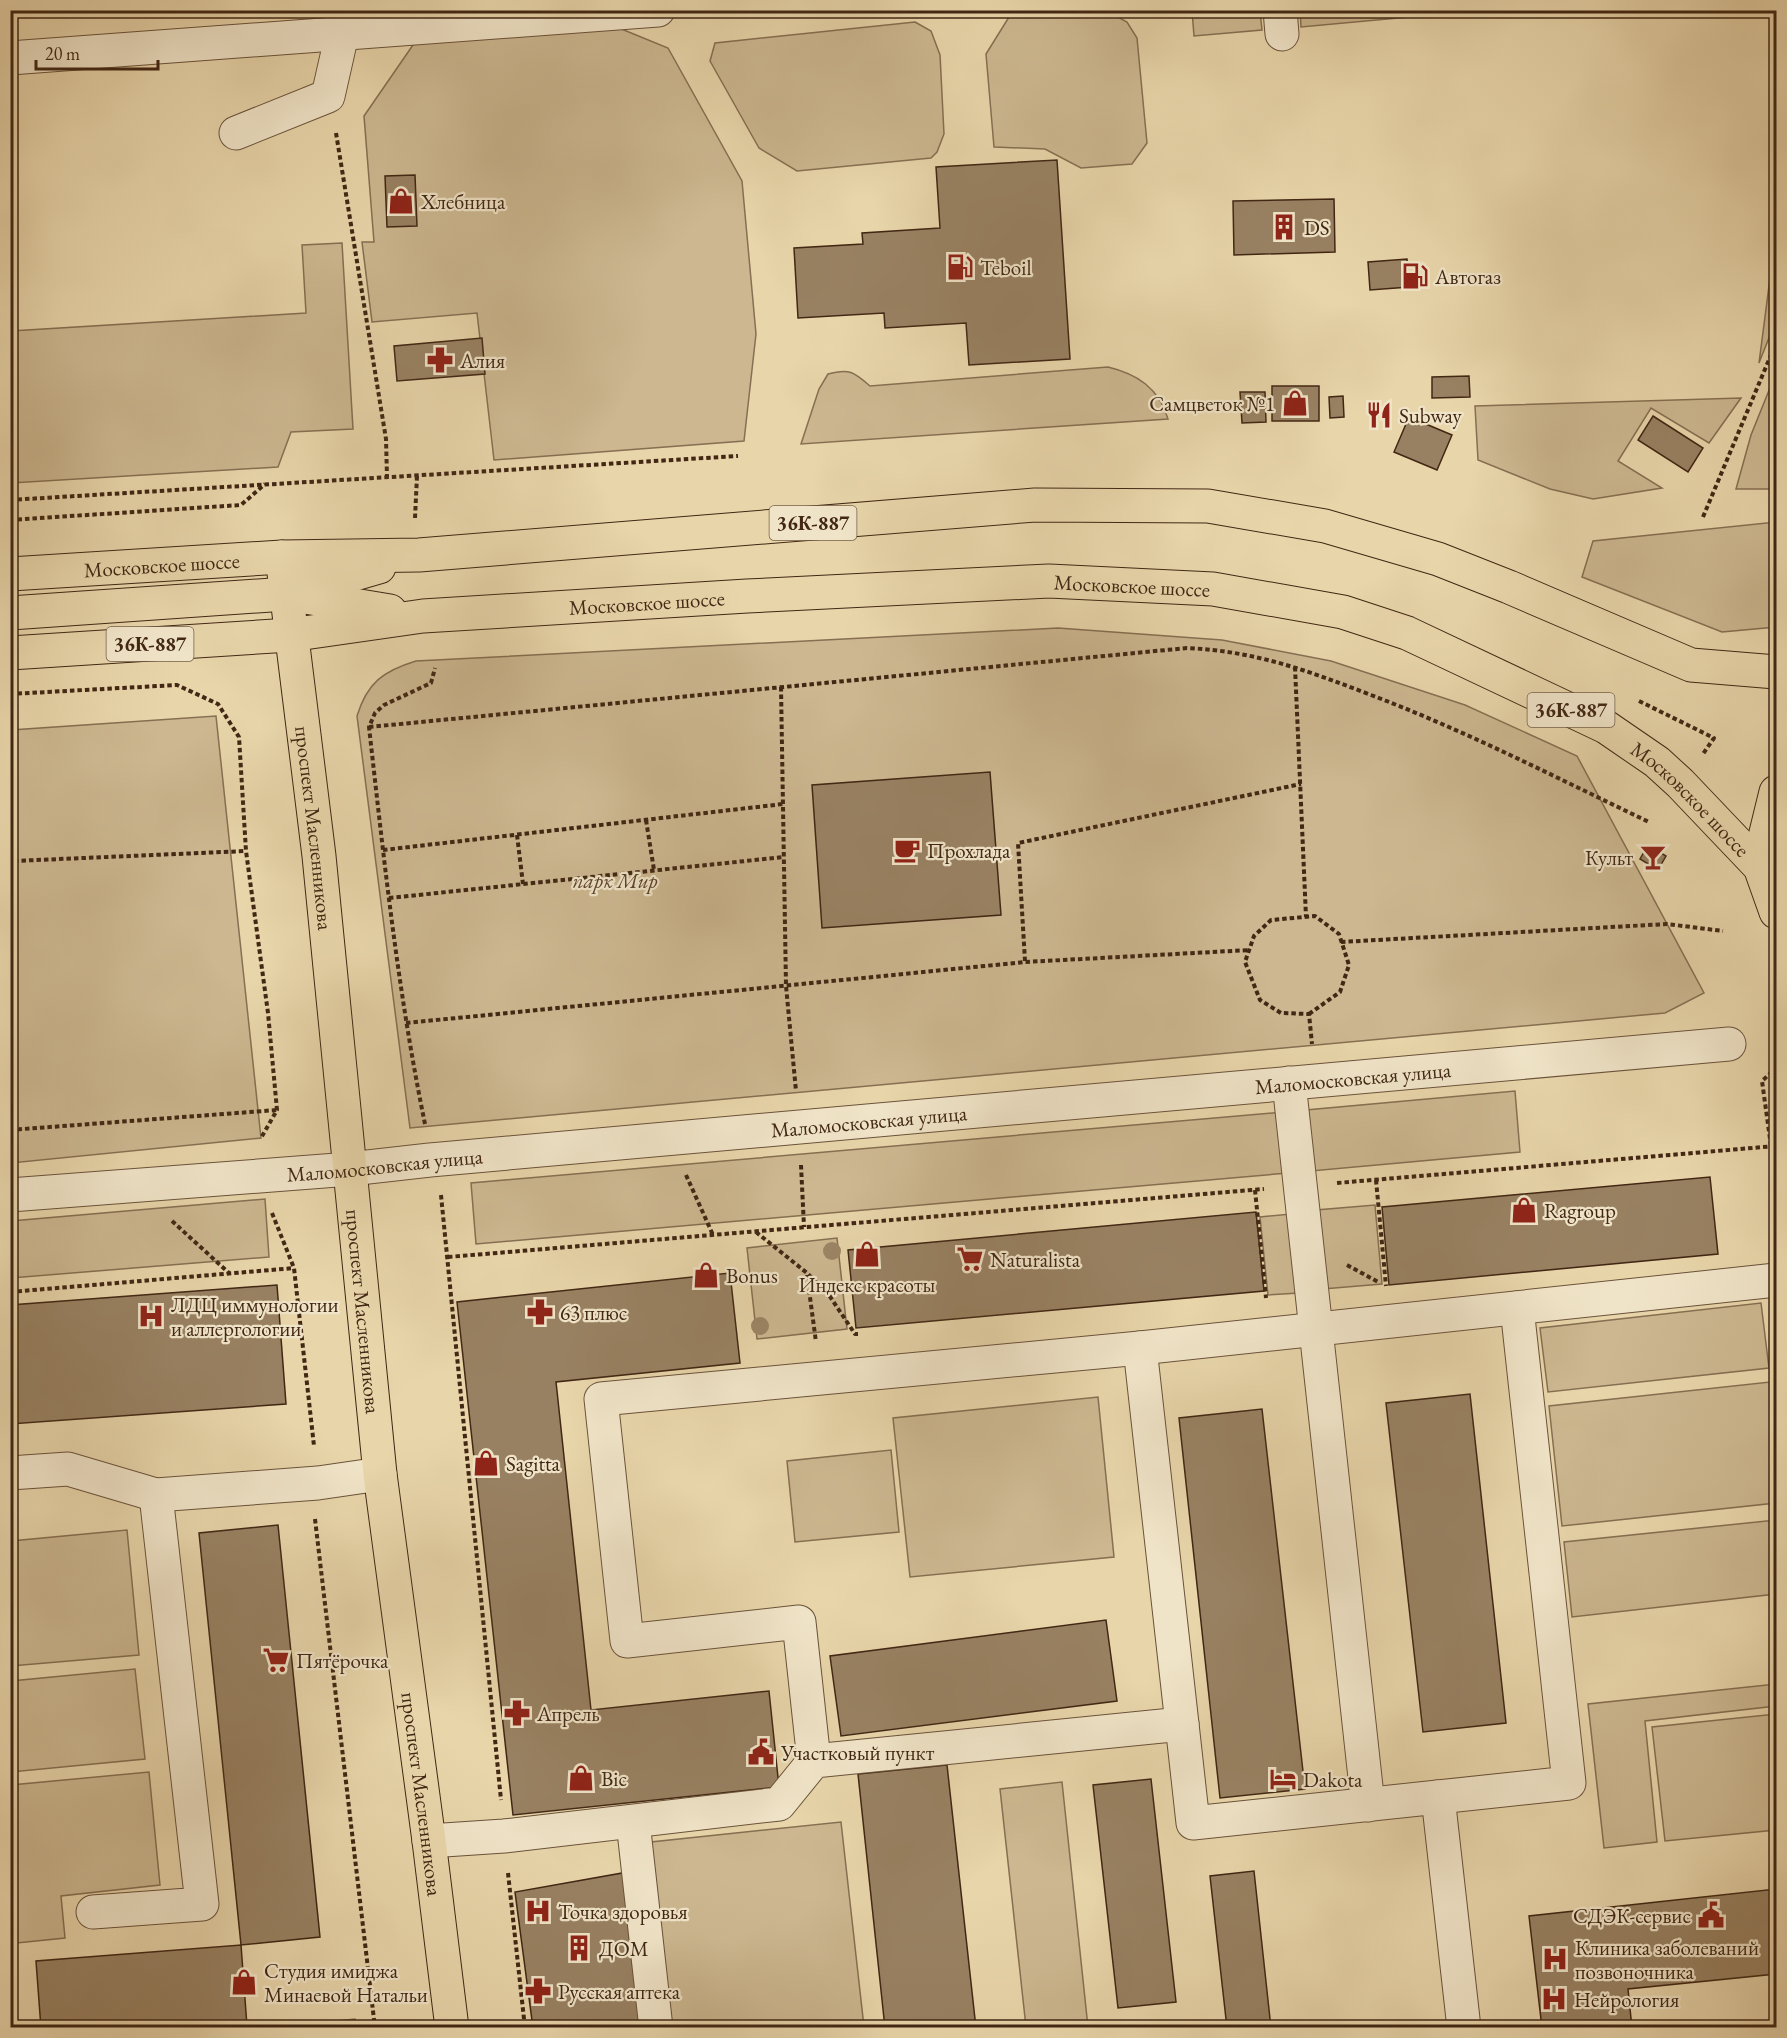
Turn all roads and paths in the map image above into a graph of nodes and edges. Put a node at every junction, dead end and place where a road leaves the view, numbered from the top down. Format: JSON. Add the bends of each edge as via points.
{"nodes":[{"id":1,"x":658,"y":10,"type":"edge"},
{"id":2,"x":341,"y":22,"type":"edge"},
{"id":3,"x":10,"y":58,"type":"edge"},
{"id":4,"x":328,"y":96,"type":"junction"},
{"id":5,"x":236,"y":133,"type":"dead end"},
{"id":6,"x":1776,"y":343,"type":"edge"},
{"id":7,"x":738,"y":456,"type":"dead end"},
{"id":8,"x":387,"y":477,"type":"junction"},
{"id":9,"x":417,"y":477,"type":"junction"},
{"id":10,"x":265,"y":484,"type":"junction"},
{"id":11,"x":10,"y":500,"type":"edge"},
{"id":12,"x":1703,"y":517,"type":"dead end"},
{"id":13,"x":10,"y":519,"type":"edge"},
{"id":14,"x":417,"y":540,"type":"junction"},
{"id":15,"x":282,"y":556,"type":"junction"},
{"id":16,"x":10,"y":574,"type":"edge"},
{"id":17,"x":286,"y":594,"type":"junction"},
{"id":18,"x":10,"y":613,"type":"edge"},
{"id":19,"x":423,"y":616,"type":"junction"},
{"id":20,"x":290,"y":635,"type":"junction"},
{"id":21,"x":10,"y":653,"type":"edge"},
{"id":22,"x":1295,"y":667,"type":"junction"},
{"id":23,"x":435,"y":668,"type":"dead end"},
{"id":24,"x":1776,"y":672,"type":"edge"},
{"id":25,"x":781,"y":687,"type":"junction"},
{"id":26,"x":10,"y":694,"type":"edge"},
{"id":27,"x":369,"y":727,"type":"junction"},
{"id":28,"x":1300,"y":784,"type":"junction"},
{"id":29,"x":1776,"y":792,"type":"edge"},
{"id":30,"x":783,"y":804,"type":"junction"},
{"id":31,"x":646,"y":820,"type":"junction"},
{"id":32,"x":1649,"y":822,"type":"dead end"},
{"id":33,"x":517,"y":835,"type":"junction"},
{"id":34,"x":383,"y":850,"type":"junction"},
{"id":35,"x":246,"y":851,"type":"junction"},
{"id":36,"x":784,"y":857,"type":"junction"},
{"id":37,"x":14,"y":861,"type":"dead end"},
{"id":38,"x":1760,"y":867,"type":"junction"},
{"id":39,"x":654,"y":870,"type":"junction"},
{"id":40,"x":524,"y":884,"type":"junction"},
{"id":41,"x":389,"y":898,"type":"junction"},
{"id":42,"x":1776,"y":912,"type":"edge"},
{"id":43,"x":1306,"y":917,"type":"junction"},
{"id":44,"x":1723,"y":931,"type":"dead end"},
{"id":45,"x":1341,"y":942,"type":"junction"},
{"id":46,"x":1250,"y":950,"type":"junction"},
{"id":47,"x":1025,"y":962,"type":"junction"},
{"id":48,"x":786,"y":986,"type":"junction"},
{"id":49,"x":1309,"y":1014,"type":"junction"},
{"id":50,"x":406,"y":1023,"type":"junction"},
{"id":51,"x":1728,"y":1044,"type":"dead end"},
{"id":52,"x":1776,"y":1068,"type":"edge"},
{"id":53,"x":1302,"y":1082,"type":"junction"},
{"id":54,"x":277,"y":1110,"type":"junction"},
{"id":55,"x":800,"y":1127,"type":"junction"},
{"id":56,"x":10,"y":1130,"type":"edge"},
{"id":57,"x":426,"y":1131,"type":"dead end"},
{"id":58,"x":261,"y":1138,"type":"dead end"},
{"id":59,"x":669,"y":1138,"type":"junction"},
{"id":60,"x":1774,"y":1146,"type":"edge"},
{"id":61,"x":350,"y":1169,"type":"junction"},
{"id":62,"x":1376,"y":1180,"type":"junction"},
{"id":63,"x":132,"y":1185,"type":"junction"},
{"id":64,"x":440,"y":1186,"type":"dead end"},
{"id":65,"x":1300,"y":1186,"type":"junction"},
{"id":66,"x":1255,"y":1190,"type":"junction"},
{"id":67,"x":10,"y":1195,"type":"edge"},
{"id":68,"x":268,"y":1203,"type":"dead end"},
{"id":69,"x":804,"y":1227,"type":"junction"},
{"id":70,"x":756,"y":1232,"type":"junction"},
{"id":71,"x":713,"y":1235,"type":"junction"},
{"id":72,"x":448,"y":1257,"type":"junction"},
{"id":73,"x":294,"y":1268,"type":"junction"},
{"id":74,"x":807,"y":1273,"type":"junction"},
{"id":75,"x":229,"y":1274,"type":"junction"},
{"id":76,"x":1776,"y":1280,"type":"edge"},
{"id":77,"x":1386,"y":1287,"type":"dead end"},
{"id":78,"x":10,"y":1292,"type":"edge"},
{"id":79,"x":1266,"y":1298,"type":"dead end"},
{"id":80,"x":1517,"y":1308,"type":"junction"},
{"id":81,"x":1316,"y":1330,"type":"junction"},
{"id":82,"x":855,"y":1334,"type":"dead end"},
{"id":83,"x":1140,"y":1348,"type":"junction"},
{"id":84,"x":820,"y":1378,"type":"junction"},
{"id":85,"x":10,"y":1473,"type":"edge"},
{"id":86,"x":380,"y":1474,"type":"junction"},
{"id":87,"x":318,"y":1483,"type":"junction"},
{"id":88,"x":156,"y":1495,"type":"junction"},
{"id":89,"x":1182,"y":1724,"type":"junction"},
{"id":90,"x":814,"y":1761,"type":"junction"},
{"id":91,"x":1438,"y":1797,"type":"junction"},
{"id":92,"x":1368,"y":1804,"type":"junction"},
{"id":93,"x":633,"y":1822,"type":"junction"},
{"id":94,"x":504,"y":1836,"type":"junction"},
{"id":95,"x":429,"y":1841,"type":"junction"},
{"id":96,"x":93,"y":1912,"type":"dead end"},
{"id":97,"x":375,"y":2028,"type":"edge"},
{"id":98,"x":452,"y":2028,"type":"edge"},
{"id":99,"x":525,"y":2028,"type":"edge"},
{"id":100,"x":656,"y":2028,"type":"edge"},
{"id":101,"x":1464,"y":2028,"type":"edge"}],
"edges":[{"from":1,"to":2,"type":"street"},
{"from":2,"to":3,"type":"street"},
{"from":2,"to":4,"type":"street"},
{"from":4,"to":5,"type":"street"},
{"from":4,"to":8,"type":"path","via":[[386,439]]},
{"from":6,"to":12,"type":"path"},
{"from":7,"to":9,"type":"path"},
{"from":8,"to":9,"type":"path"},
{"from":8,"to":10,"type":"path"},
{"from":9,"to":14,"type":"path"},
{"from":10,"to":11,"type":"path"},
{"from":10,"to":13,"type":"path","via":[[241,505]]},
{"from":14,"to":15,"type":"main road","name":"Московское шоссе","number":"36К-887"},
{"from":14,"to":17,"type":"main road","name":"Московское шоссе","number":"36К-887"},
{"from":14,"to":24,"type":"main road","name":"Московское шоссе","number":"36К-887","via":[[1035,505],[1208,506],[1325,526],[1438,560],[1691,665]]},
{"from":15,"to":16,"type":"main road","name":"Московское шоссе","number":"36К-887"},
{"from":15,"to":17,"type":"main road","name":"проспект Масленникова"},
{"from":17,"to":18,"type":"main road","name":"Московское шоссе","number":"36К-887"},
{"from":17,"to":19,"type":"main road","name":"Московское шоссе","number":"36К-887"},
{"from":17,"to":20,"type":"main road","name":"проспект Масленникова"},
{"from":19,"to":20,"type":"main road","name":"Московское шоссе","number":"36К-887"},
{"from":19,"to":38,"type":"main road","name":"Московское шоссе","number":"36К-887","via":[[1049,580],[1213,589],[1343,612],[1407,633],[1606,727],[1657,762]]},
{"from":20,"to":21,"type":"main road","name":"Московское шоссе","number":"36К-887"},
{"from":20,"to":61,"type":"main road","name":"проспект Масленникова","via":[[319,856]]},
{"from":22,"to":25,"type":"path","via":[[1250,655],[1187,648]]},
{"from":22,"to":28,"type":"path"},
{"from":22,"to":32,"type":"path","via":[[1423,715]]},
{"from":23,"to":27,"type":"path","via":[[431,683],[384,705]]},
{"from":25,"to":27,"type":"path"},
{"from":25,"to":30,"type":"path"},
{"from":26,"to":35,"type":"path","via":[[177,685],[218,704],[239,737]]},
{"from":27,"to":34,"type":"path"},
{"from":28,"to":43,"type":"path"},
{"from":28,"to":47,"type":"path","via":[[1018,843]]},
{"from":29,"to":38,"type":"main road","name":"Московское шоссе","number":"36К-887"},
{"from":30,"to":31,"type":"path"},
{"from":30,"to":36,"type":"path"},
{"from":31,"to":33,"type":"path"},
{"from":31,"to":39,"type":"path"},
{"from":33,"to":34,"type":"path"},
{"from":33,"to":40,"type":"path"},
{"from":34,"to":41,"type":"path"},
{"from":35,"to":37,"type":"path"},
{"from":35,"to":54,"type":"path"},
{"from":36,"to":39,"type":"path"},
{"from":36,"to":48,"type":"path"},
{"from":38,"to":42,"type":"main road","name":"Московское шоссе","number":"36К-887"},
{"from":39,"to":40,"type":"path"},
{"from":40,"to":41,"type":"path"},
{"from":41,"to":50,"type":"path"},
{"from":43,"to":45,"type":"path","via":[[1315,916],[1339,934]]},
{"from":43,"to":46,"type":"path","via":[[1271,920],[1254,936]]},
{"from":44,"to":45,"type":"path","via":[[1667,924]]},
{"from":45,"to":49,"type":"path","via":[[1349,965],[1340,992]]},
{"from":46,"to":47,"type":"path"},
{"from":46,"to":49,"type":"path","via":[[1245,962],[1260,1000],[1281,1013]]},
{"from":47,"to":48,"type":"path"},
{"from":48,"to":50,"type":"path"},
{"from":48,"to":55,"type":"path"},
{"from":49,"to":53,"type":"path"},
{"from":50,"to":57,"type":"path"},
{"from":51,"to":53,"type":"street","name":"Маломосковская улица"},
{"from":52,"to":60,"type":"path","via":[[1762,1081]]},
{"from":53,"to":55,"type":"street","name":"Маломосковская улица"},
{"from":53,"to":65,"type":"street"},
{"from":54,"to":56,"type":"path"},
{"from":54,"to":58,"type":"path"},
{"from":55,"to":59,"type":"street","name":"Маломосковская улица"},
{"from":55,"to":69,"type":"path"},
{"from":59,"to":61,"type":"street","name":"Маломосковская улица"},
{"from":59,"to":71,"type":"path"},
{"from":60,"to":62,"type":"path"},
{"from":61,"to":63,"type":"street","name":"Маломосковская улица"},
{"from":61,"to":86,"type":"main road","name":"проспект Масленникова"},
{"from":62,"to":65,"type":"path"},
{"from":62,"to":77,"type":"path"},
{"from":63,"to":67,"type":"street","name":"Маломосковская улица"},
{"from":63,"to":75,"type":"path"},
{"from":64,"to":72,"type":"path"},
{"from":65,"to":66,"type":"path"},
{"from":65,"to":81,"type":"street"},
{"from":66,"to":69,"type":"path"},
{"from":66,"to":79,"type":"path"},
{"from":68,"to":73,"type":"path"},
{"from":69,"to":70,"type":"path"},
{"from":70,"to":71,"type":"path"},
{"from":70,"to":74,"type":"path"},
{"from":71,"to":72,"type":"path"},
{"from":72,"to":94,"type":"path"},
{"from":73,"to":75,"type":"path"},
{"from":73,"to":87,"type":"path"},
{"from":74,"to":82,"type":"path","via":[[829,1295]]},
{"from":74,"to":84,"type":"path"},
{"from":75,"to":78,"type":"path"},
{"from":76,"to":80,"type":"street"},
{"from":80,"to":81,"type":"street"},
{"from":80,"to":91,"type":"street","via":[[1569,1783]]},
{"from":81,"to":83,"type":"street"},
{"from":81,"to":92,"type":"street"},
{"from":83,"to":84,"type":"street"},
{"from":83,"to":89,"type":"street"},
{"from":84,"to":90,"type":"street","via":[[601,1399],[627,1641],[799,1622]]},
{"from":85,"to":88,"type":"street","via":[[68,1469]]},
{"from":86,"to":87,"type":"street"},
{"from":86,"to":95,"type":"main road","name":"проспект Масленникова"},
{"from":87,"to":88,"type":"street"},
{"from":87,"to":97,"type":"path","via":[[314,1525]]},
{"from":88,"to":96,"type":"street","via":[[201,1904]]},
{"from":89,"to":90,"type":"street"},
{"from":89,"to":92,"type":"street","via":[[1193,1823]]},
{"from":90,"to":93,"type":"street","via":[[779,1804]]},
{"from":91,"to":92,"type":"street"},
{"from":91,"to":101,"type":"street"},
{"from":93,"to":94,"type":"street"},
{"from":93,"to":100,"type":"street"},
{"from":94,"to":95,"type":"street"},
{"from":94,"to":99,"type":"path"},
{"from":95,"to":98,"type":"main road","name":"проспект Масленникова"}]}
